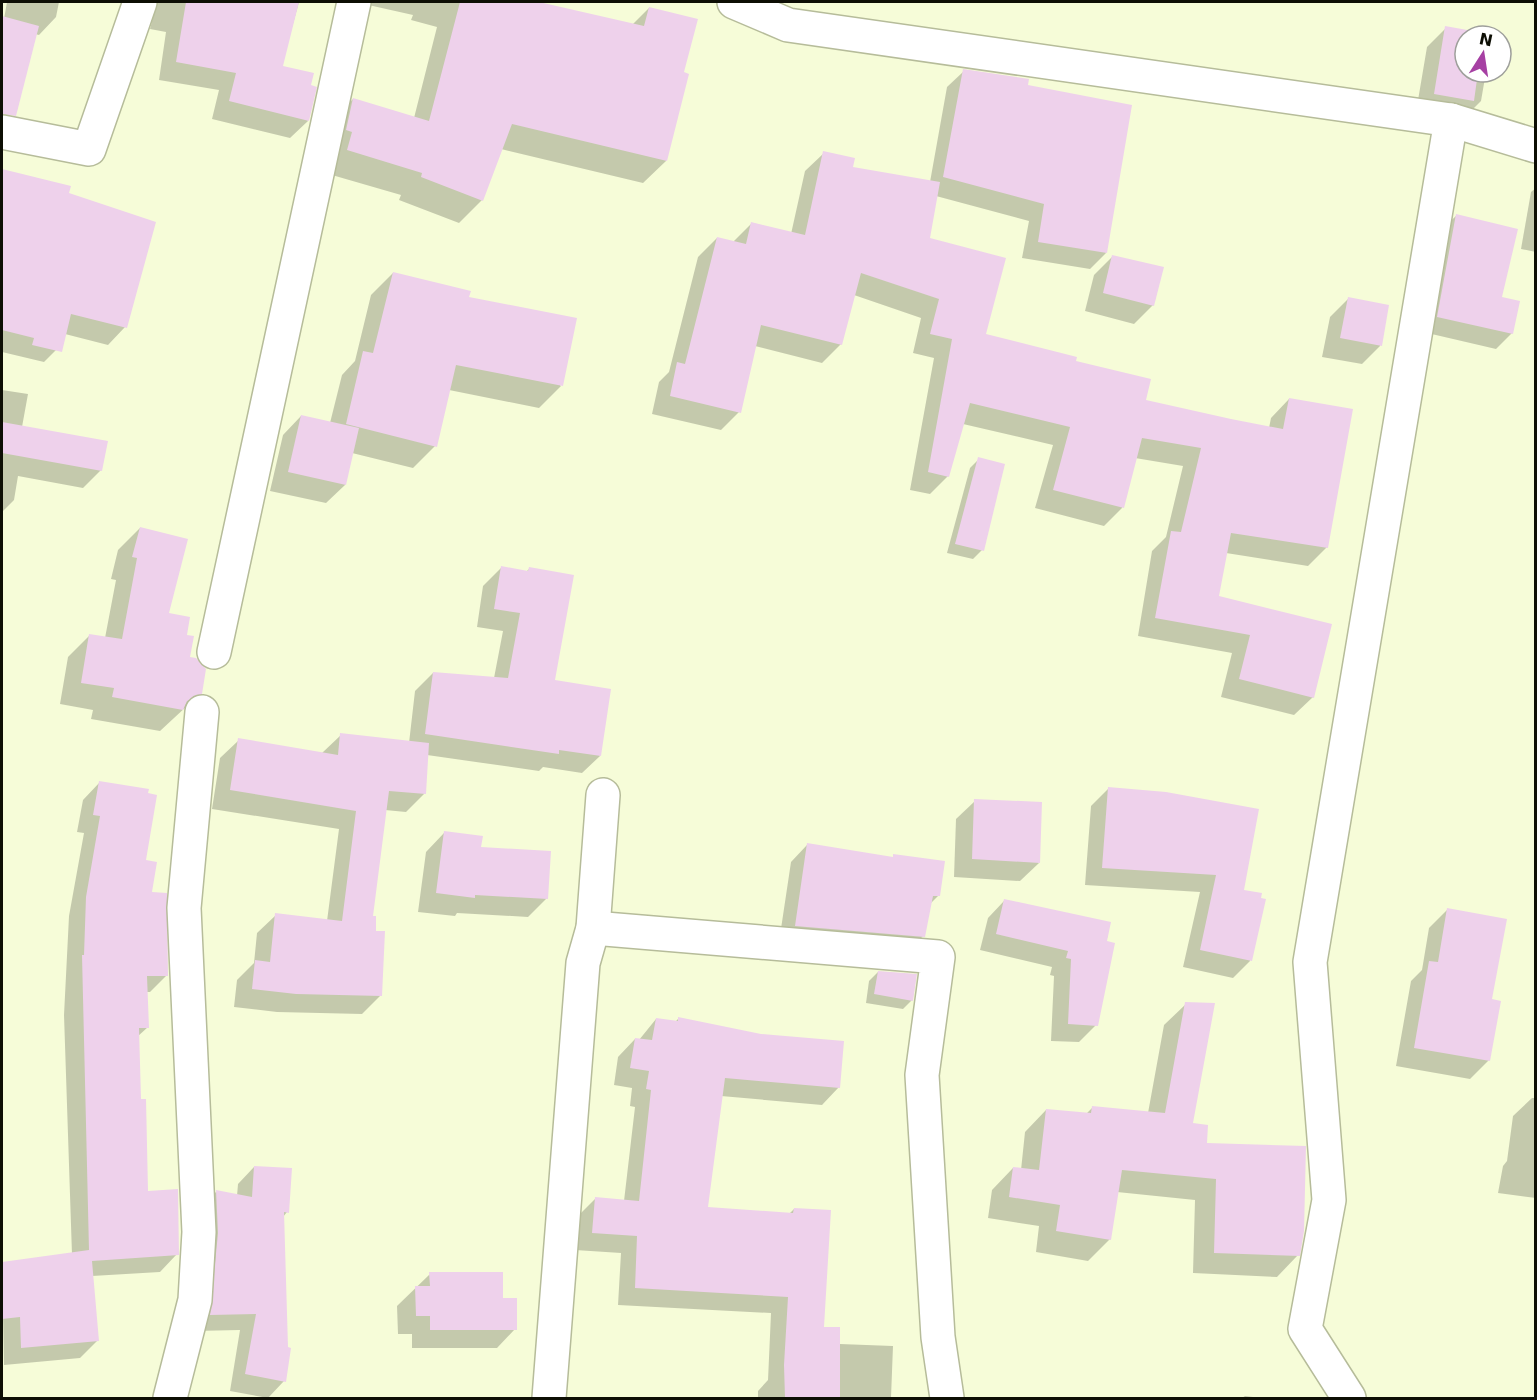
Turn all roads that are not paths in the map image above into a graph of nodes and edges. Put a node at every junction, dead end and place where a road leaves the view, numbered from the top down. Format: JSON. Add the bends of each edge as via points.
{"nodes":[{"id":1,"x":140,"y":2,"type":"edge"},
{"id":2,"x":354,"y":2,"type":"edge"},
{"id":3,"x":734,"y":2,"type":"edge"},
{"id":4,"x":1451,"y":120,"type":"junction"},
{"id":5,"x":2,"y":132,"type":"edge"},
{"id":6,"x":1536,"y":146,"type":"edge"},
{"id":7,"x":214,"y":652,"type":"dead end"},
{"id":8,"x":202,"y":712,"type":"dead end"},
{"id":9,"x":603,"y":795,"type":"dead end"},
{"id":10,"x":593,"y":927,"type":"junction"},
{"id":11,"x":170,"y":1398,"type":"edge"},
{"id":12,"x":549,"y":1398,"type":"edge"},
{"id":13,"x":947,"y":1398,"type":"edge"},
{"id":14,"x":1349,"y":1398,"type":"edge"}],
"edges":[{"from":1,"to":5,"type":"street","via":[[89,149]]},
{"from":2,"to":7,"type":"street"},
{"from":3,"to":4,"type":"street","via":[[788,25]]},
{"from":4,"to":6,"type":"street"},
{"from":4,"to":14,"type":"street","via":[[1311,962],[1329,1200],[1305,1329]]},
{"from":8,"to":11,"type":"street","via":[[184,908],[199,1232],[195,1300]]},
{"from":9,"to":10,"type":"street"},
{"from":10,"to":12,"type":"street","via":[[582,963]]},
{"from":10,"to":13,"type":"street","via":[[938,957],[922,1075],[938,1337]]}]}
